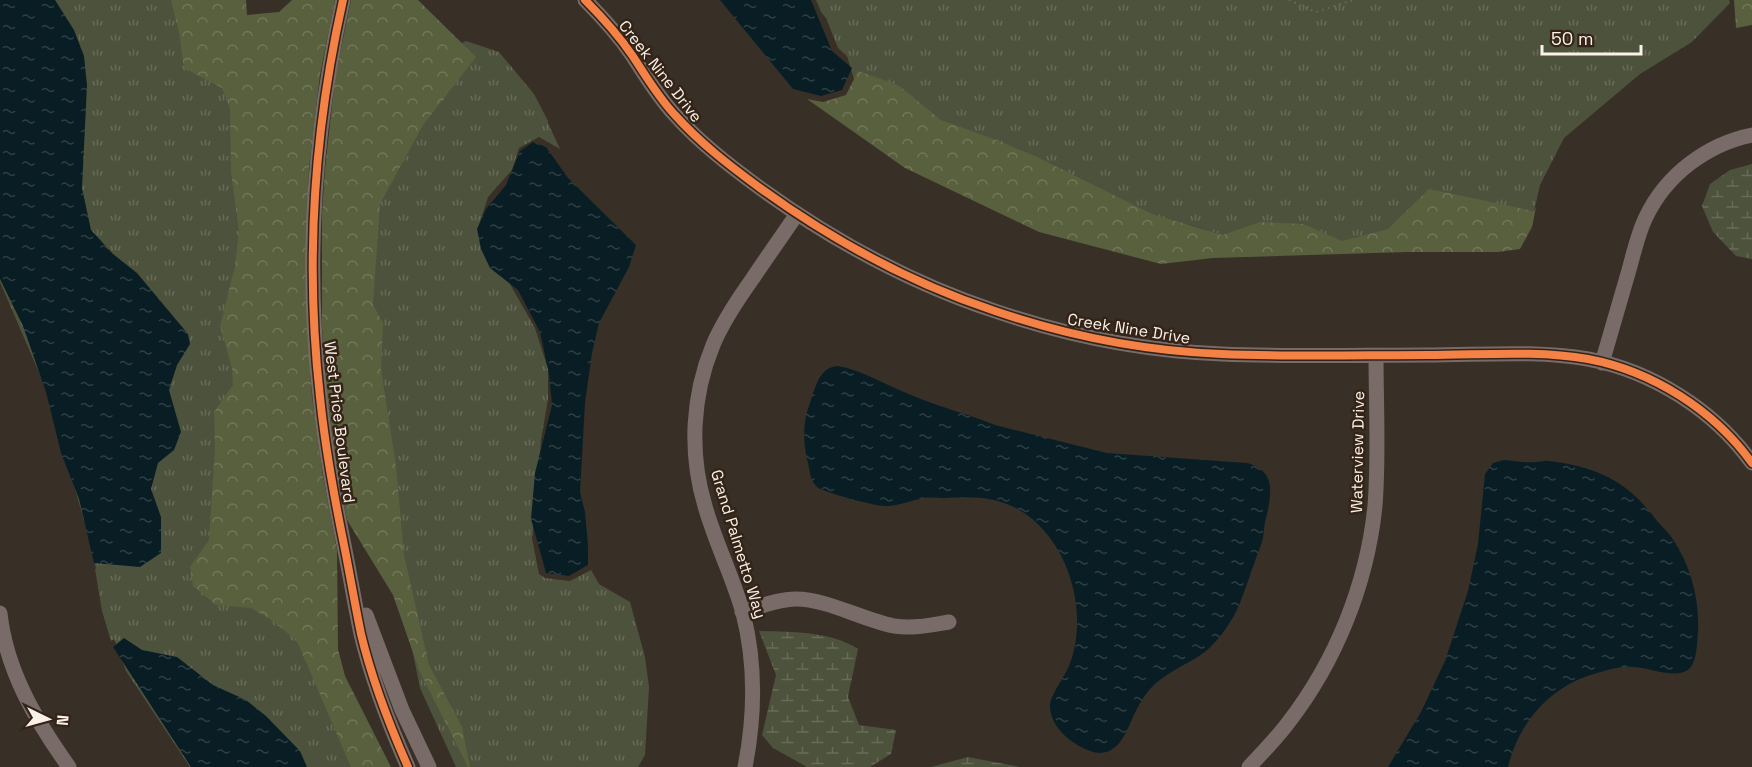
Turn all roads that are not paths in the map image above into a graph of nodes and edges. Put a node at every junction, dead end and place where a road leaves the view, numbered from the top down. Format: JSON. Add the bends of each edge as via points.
{"nodes":[{"id":1,"x":343,"y":0,"type":"edge"},
{"id":2,"x":585,"y":0,"type":"edge"},
{"id":3,"x":1752,"y":135,"type":"edge"},
{"id":4,"x":797,"y":214,"type":"junction"},
{"id":5,"x":1376,"y":355,"type":"junction"},
{"id":6,"x":1602,"y":363,"type":"junction"},
{"id":7,"x":1752,"y":463,"type":"edge"},
{"id":8,"x":346,"y":556,"type":"junction"},
{"id":9,"x":742,"y":612,"type":"junction"},
{"id":10,"x":0,"y":613,"type":"edge"},
{"id":11,"x":949,"y":622,"type":"dead end"},
{"id":12,"x":69,"y":767,"type":"edge"},
{"id":13,"x":408,"y":767,"type":"edge"},
{"id":14,"x":429,"y":767,"type":"edge"},
{"id":15,"x":745,"y":767,"type":"edge"},
{"id":16,"x":1249,"y":767,"type":"edge"}],
"edges":[{"from":1,"to":8,"type":"street","name":"West Price Boulevard","via":[[321,122],[313,259],[320,396]]},
{"from":2,"to":4,"type":"street","name":"Creek Nine Drive","via":[[626,46],[662,100],[690,131],[736,171]]},
{"from":3,"to":6,"type":"street","via":[[1704,153],[1675,176],[1659,196],[1638,238]]},
{"from":4,"to":5,"type":"street","name":"Creek Nine Drive","via":[[829,235],[918,280],[992,310],[1066,332],[1181,352]]},
{"from":4,"to":9,"type":"street","name":"Grand Palmetto Way","via":[[718,334],[696,411],[694,451],[699,483]]},
{"from":5,"to":6,"type":"street","name":"Creek Nine Drive","via":[[1525,355]]},
{"from":5,"to":16,"type":"street","name":"Waterview Drive","via":[[1375,506],[1358,590],[1344,628],[1314,685],[1288,724]]},
{"from":6,"to":7,"type":"street","name":"Creek Nine Drive","via":[[1645,377],[1698,408],[1718,424]]},
{"from":8,"to":13,"type":"street","name":"West Price Boulevard","via":[[372,671]]},
{"from":8,"to":14,"type":"street","name":"West Price Boulevard","via":[[386,672]]},
{"from":9,"to":11,"type":"street","via":[[797,599],[894,626],[914,628]]},
{"from":9,"to":15,"type":"street","name":"Grand Palmetto Way","via":[[753,686]]},
{"from":10,"to":12,"type":"street","via":[[10,659],[24,694]]}]}
